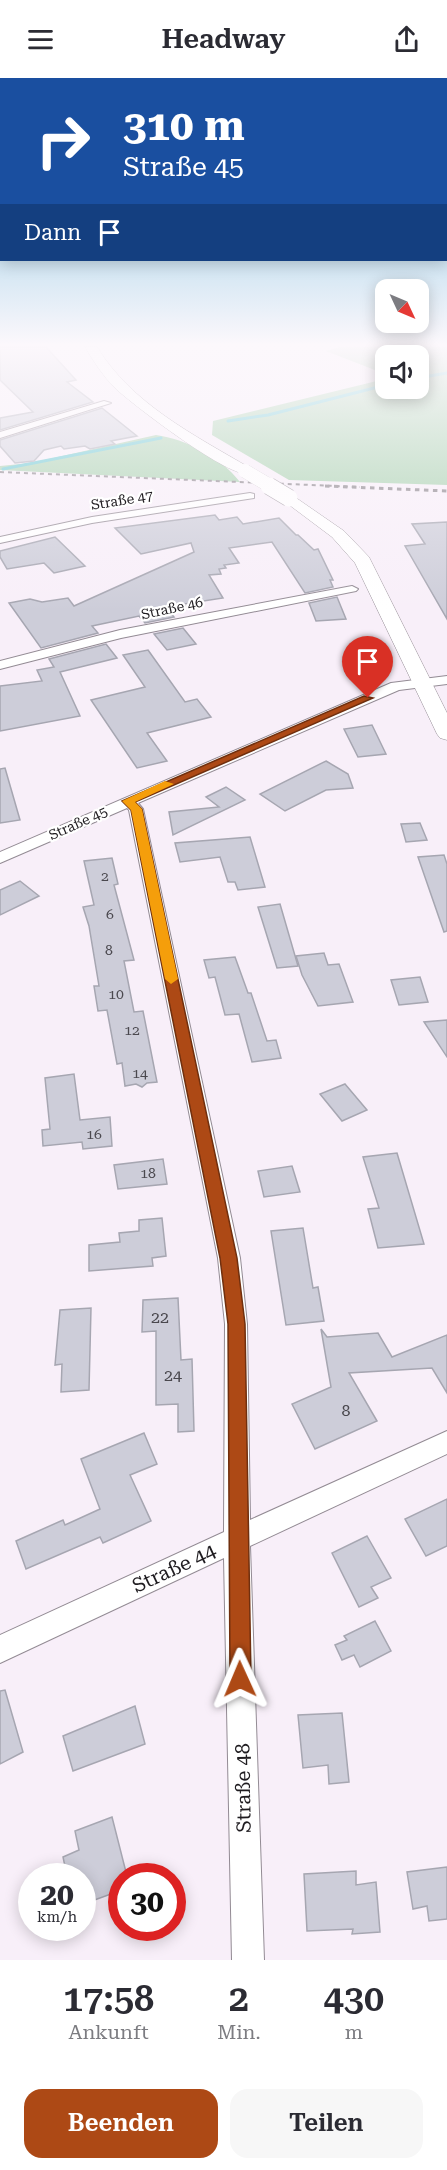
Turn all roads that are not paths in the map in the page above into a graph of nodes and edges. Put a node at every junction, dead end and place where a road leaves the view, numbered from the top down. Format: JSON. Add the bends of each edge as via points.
{"nodes":[{"id":1,"x":185,"y":435,"type":"edge"},
{"id":2,"x":250,"y":496,"type":"dead end"},
{"id":3,"x":0,"y":540,"type":"edge"},
{"id":4,"x":352,"y":590,"type":"dead end"},
{"id":5,"x":0,"y":664,"type":"edge"},
{"id":6,"x":447,"y":680,"type":"edge"},
{"id":7,"x":422,"y":682,"type":"junction"},
{"id":8,"x":447,"y":734,"type":"edge"},
{"id":9,"x":127,"y":801,"type":"junction"},
{"id":10,"x":0,"y":858,"type":"edge"},
{"id":11,"x":447,"y":1442,"type":"edge"},
{"id":12,"x":237,"y":1539,"type":"junction"},
{"id":13,"x":0,"y":1649,"type":"edge"},
{"id":14,"x":248,"y":1960,"type":"edge"}],
"edges":[{"from":1,"to":7,"type":"main road","bridge":true,"via":[[289,498],[338,534],[363,561]]},
{"from":2,"to":3,"type":"street","name":"Straße 47","via":[[92,520]]},
{"from":4,"to":5,"type":"street","name":"Straße 46","via":[[120,634]]},
{"from":6,"to":7,"type":"street","name":"Straße 45"},
{"from":7,"to":8,"type":"main road"},
{"from":7,"to":9,"type":"street","name":"Straße 45","via":[[396,686]]},
{"from":9,"to":10,"type":"street","name":"Straße 45"},
{"from":9,"to":12,"type":"street","name":"Straße 48","via":[[136,809],[229,1258],[236,1324]]},
{"from":11,"to":12,"type":"street","name":"Straße 44"},
{"from":12,"to":13,"type":"street","name":"Straße 44"},
{"from":12,"to":14,"type":"street","name":"Straße 48"}]}
